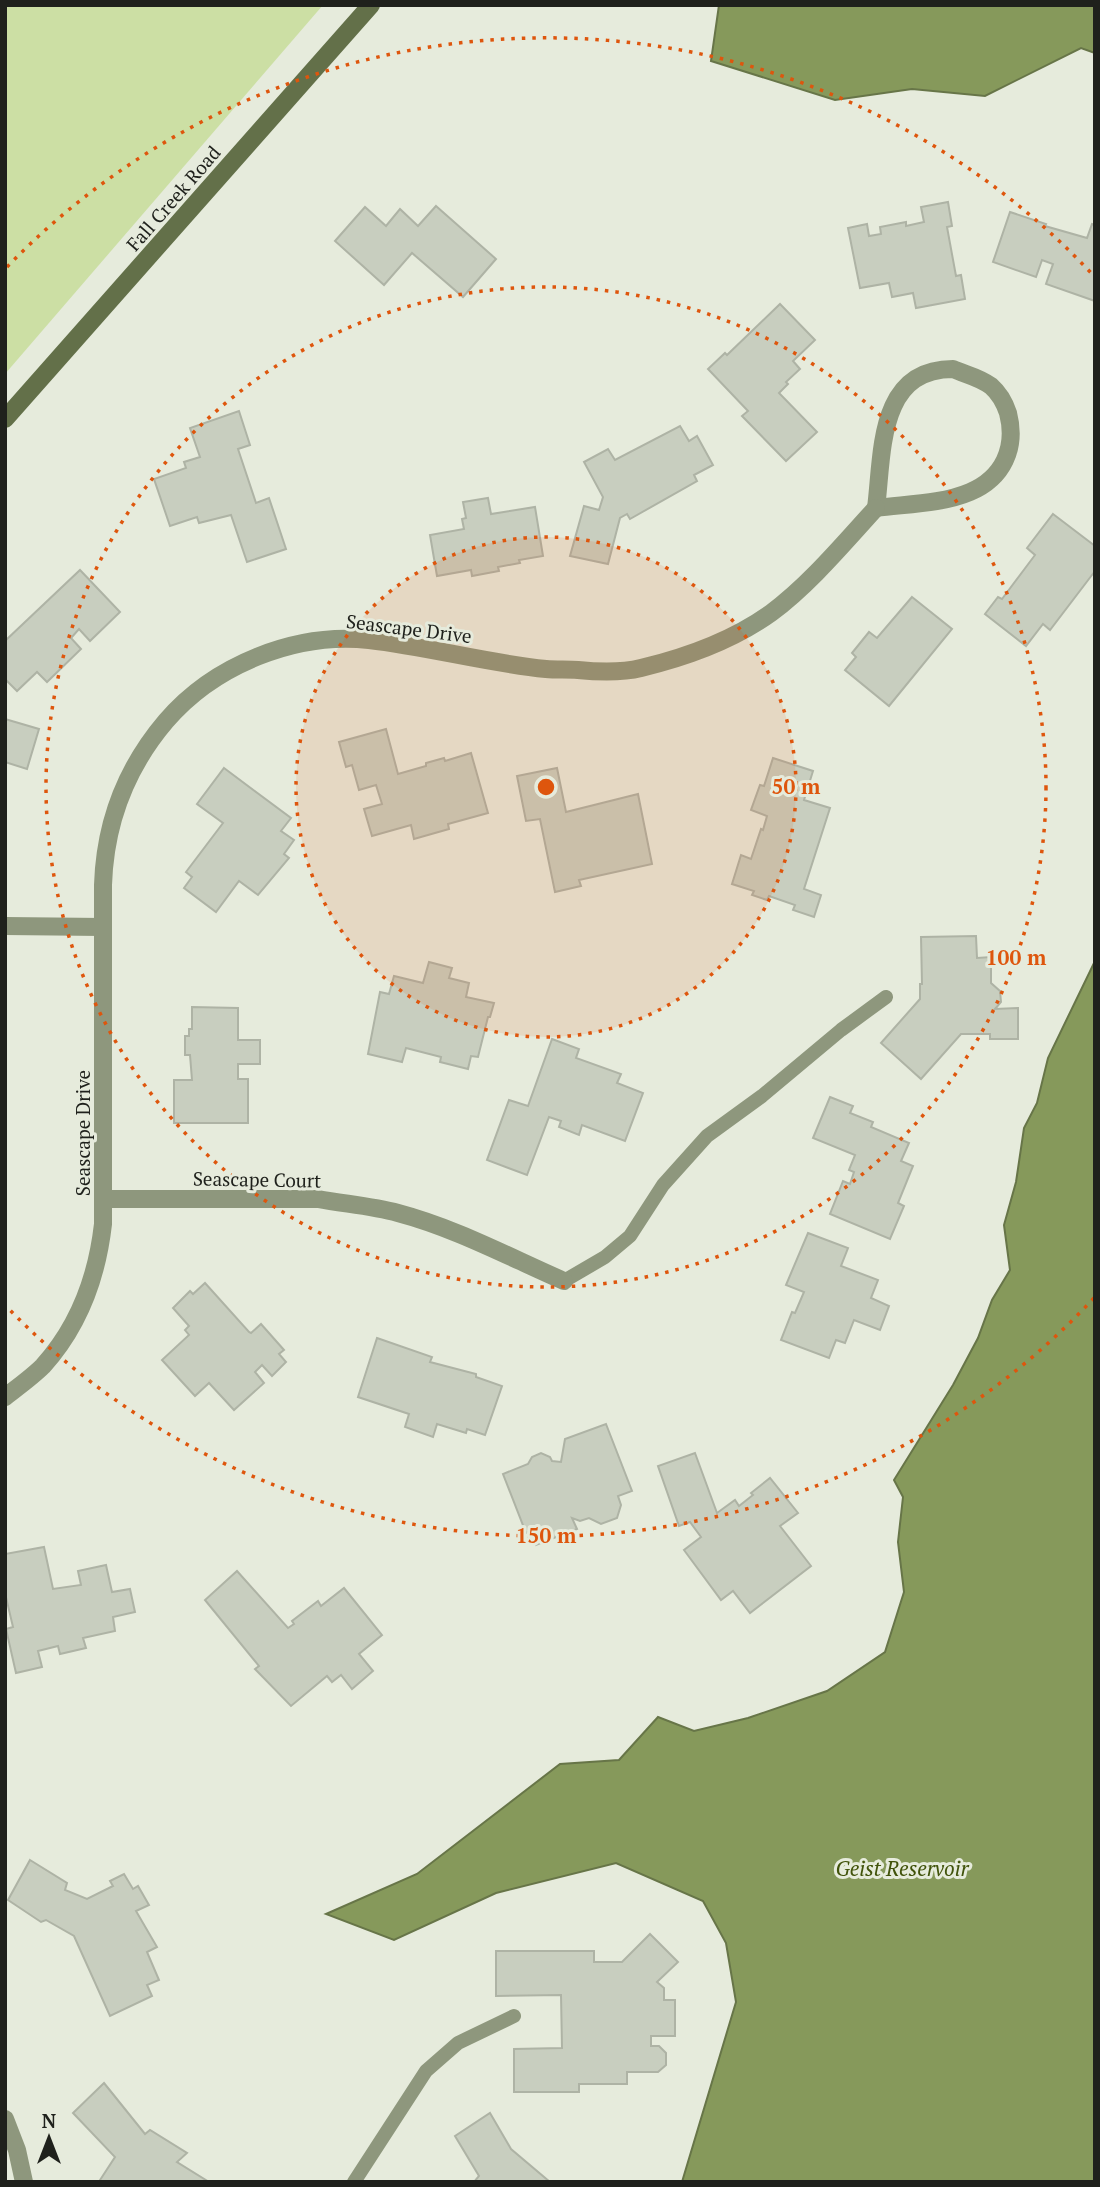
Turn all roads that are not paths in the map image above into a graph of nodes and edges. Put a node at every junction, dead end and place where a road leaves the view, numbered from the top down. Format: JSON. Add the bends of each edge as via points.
{"nodes":[{"id":1,"x":371,"y":5,"type":"edge"},
{"id":2,"x":5,"y":419,"type":"edge"},
{"id":3,"x":876,"y":509,"type":"junction"},
{"id":4,"x":5,"y":926,"type":"edge"},
{"id":5,"x":103,"y":927,"type":"junction"},
{"id":6,"x":886,"y":997,"type":"dead end"},
{"id":7,"x":104,"y":1199,"type":"junction"},
{"id":8,"x":564,"y":1281,"type":"joint"},
{"id":9,"x":5,"y":1397,"type":"edge"},
{"id":10,"x":514,"y":2016,"type":"dead end"},
{"id":11,"x":5,"y":2119,"type":"edge"},
{"id":12,"x":24,"y":2182,"type":"edge"},
{"id":13,"x":354,"y":2182,"type":"edge"}],
"edges":[{"from":1,"to":2,"type":"main road","name":"Fall Creek Road"},
{"from":3,"to":3,"type":"street","via":[[957,497],[992,480],[1003,465],[1011,438],[1006,408],[992,387],[953,369],[933,372],[905,386],[887,419]]},
{"from":3,"to":5,"type":"street","name":"Seascape Drive","via":[[769,614],[701,651],[671,661],[594,673],[336,639],[290,647],[232,668],[182,703],[150,738],[134,765],[107,837]]},
{"from":4,"to":5,"type":"street"},
{"from":5,"to":7,"type":"street","name":"Seascape Drive"},
{"from":6,"to":8,"type":"lane","via":[[707,1136],[663,1185],[630,1236]]},
{"from":7,"to":8,"type":"street","name":"Seascape Court","via":[[318,1199],[366,1205],[458,1234]]},
{"from":7,"to":9,"type":"street","name":"Seascape Drive","via":[[99,1257],[71,1329],[43,1366]]},
{"from":10,"to":13,"type":"lane","via":[[458,2043],[426,2071]]},
{"from":11,"to":12,"type":"street"}]}
